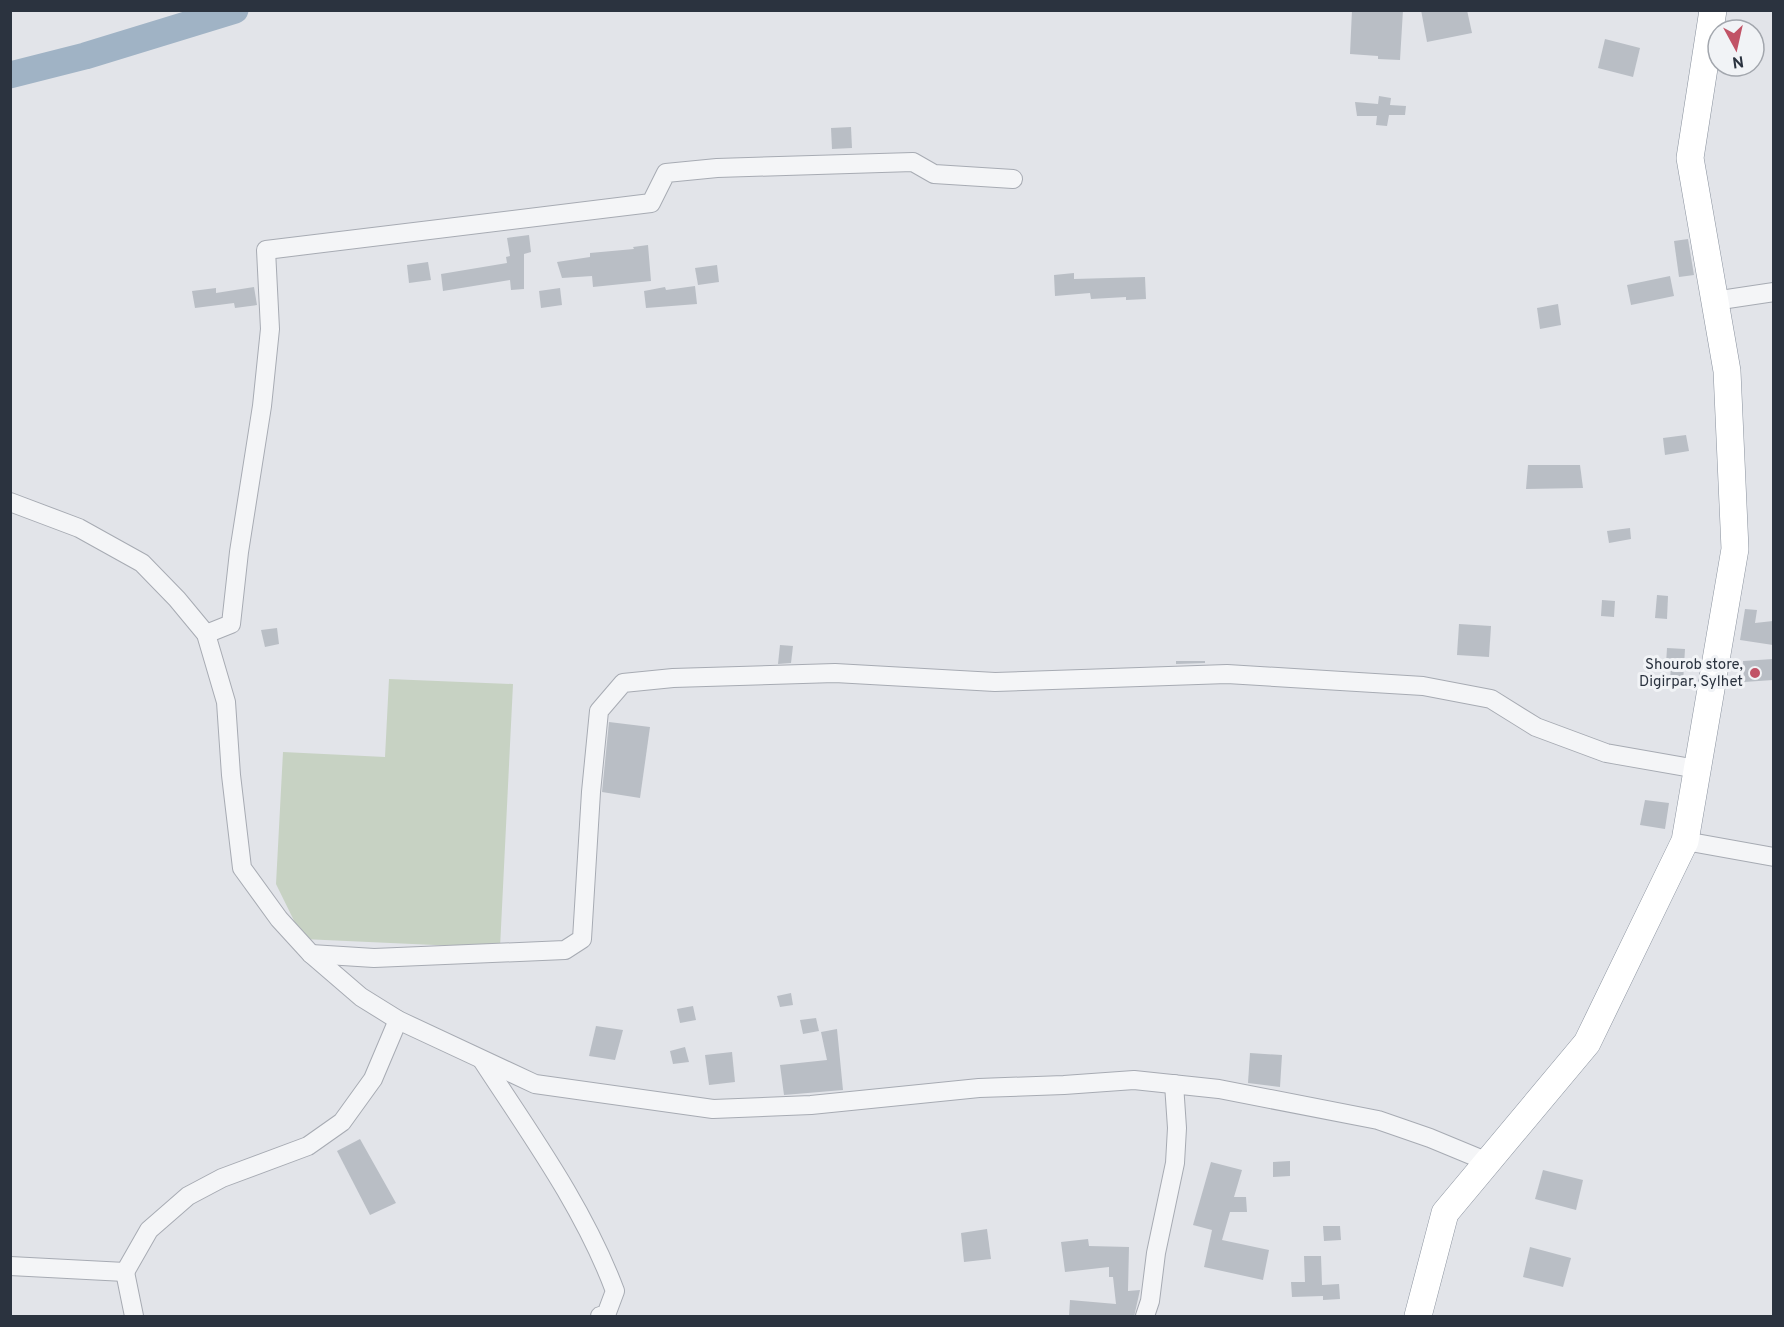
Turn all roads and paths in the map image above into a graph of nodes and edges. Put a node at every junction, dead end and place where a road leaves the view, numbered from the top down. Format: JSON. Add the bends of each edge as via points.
{"nodes":[{"id":1,"x":1713,"y":10,"type":"edge"},
{"id":2,"x":1013,"y":179,"type":"dead end"},
{"id":3,"x":1773,"y":292,"type":"edge"},
{"id":4,"x":1714,"y":301,"type":"junction"},
{"id":5,"x":10,"y":502,"type":"edge"},
{"id":6,"x":206,"y":634,"type":"junction"},
{"id":7,"x":1697,"y":769,"type":"junction"},
{"id":8,"x":1685,"y":841,"type":"junction"},
{"id":9,"x":1773,"y":857,"type":"edge"},
{"id":10,"x":311,"y":954,"type":"junction"},
{"id":11,"x":398,"y":1020,"type":"junction"},
{"id":12,"x":482,"y":1060,"type":"junction"},
{"id":13,"x":1174,"y":1084,"type":"junction"},
{"id":14,"x":1488,"y":1162,"type":"junction"},
{"id":15,"x":10,"y":1266,"type":"edge"},
{"id":16,"x":125,"y":1272,"type":"junction"},
{"id":17,"x":134,"y":1317,"type":"edge"},
{"id":18,"x":600,"y":1317,"type":"edge"},
{"id":19,"x":1145,"y":1317,"type":"edge"},
{"id":20,"x":1418,"y":1317,"type":"edge"}],
"edges":[{"from":1,"to":4,"type":"highway","via":[[1690,159]]},
{"from":2,"to":6,"type":"street","via":[[934,174],[913,162],[717,168],[666,173],[651,203],[266,250],[270,329],[231,624]]},
{"from":3,"to":4,"type":"street"},
{"from":4,"to":7,"type":"highway","via":[[1726,371],[1735,549]]},
{"from":5,"to":6,"type":"street","via":[[79,528],[142,563]]},
{"from":6,"to":10,"type":"street","via":[[226,702],[242,868],[279,919]]},
{"from":7,"to":8,"type":"highway"},
{"from":7,"to":10,"type":"street","via":[[1606,753],[1536,727],[1491,699],[1423,686],[1227,674],[995,682],[835,673],[623,683],[599,711],[582,939],[565,950],[374,958]]},
{"from":8,"to":9,"type":"street"},
{"from":8,"to":14,"type":"highway","via":[[1587,1043]]},
{"from":10,"to":11,"type":"street","via":[[361,997]]},
{"from":11,"to":12,"type":"street"},
{"from":11,"to":16,"type":"street","via":[[373,1079],[342,1122],[308,1146],[222,1178],[188,1196],[149,1230]]},
{"from":12,"to":13,"type":"street","via":[[535,1084],[713,1109],[811,1105],[979,1088],[1134,1080]]},
{"from":12,"to":18,"type":"street","via":[[572,1198],[605,1264],[615,1292],[606,1315]]},
{"from":13,"to":14,"type":"street","via":[[1378,1120]]},
{"from":13,"to":19,"type":"street","via":[[1175,1163]]},
{"from":14,"to":20,"type":"highway","via":[[1445,1213]]},
{"from":15,"to":16,"type":"street"},
{"from":16,"to":17,"type":"street"}]}
